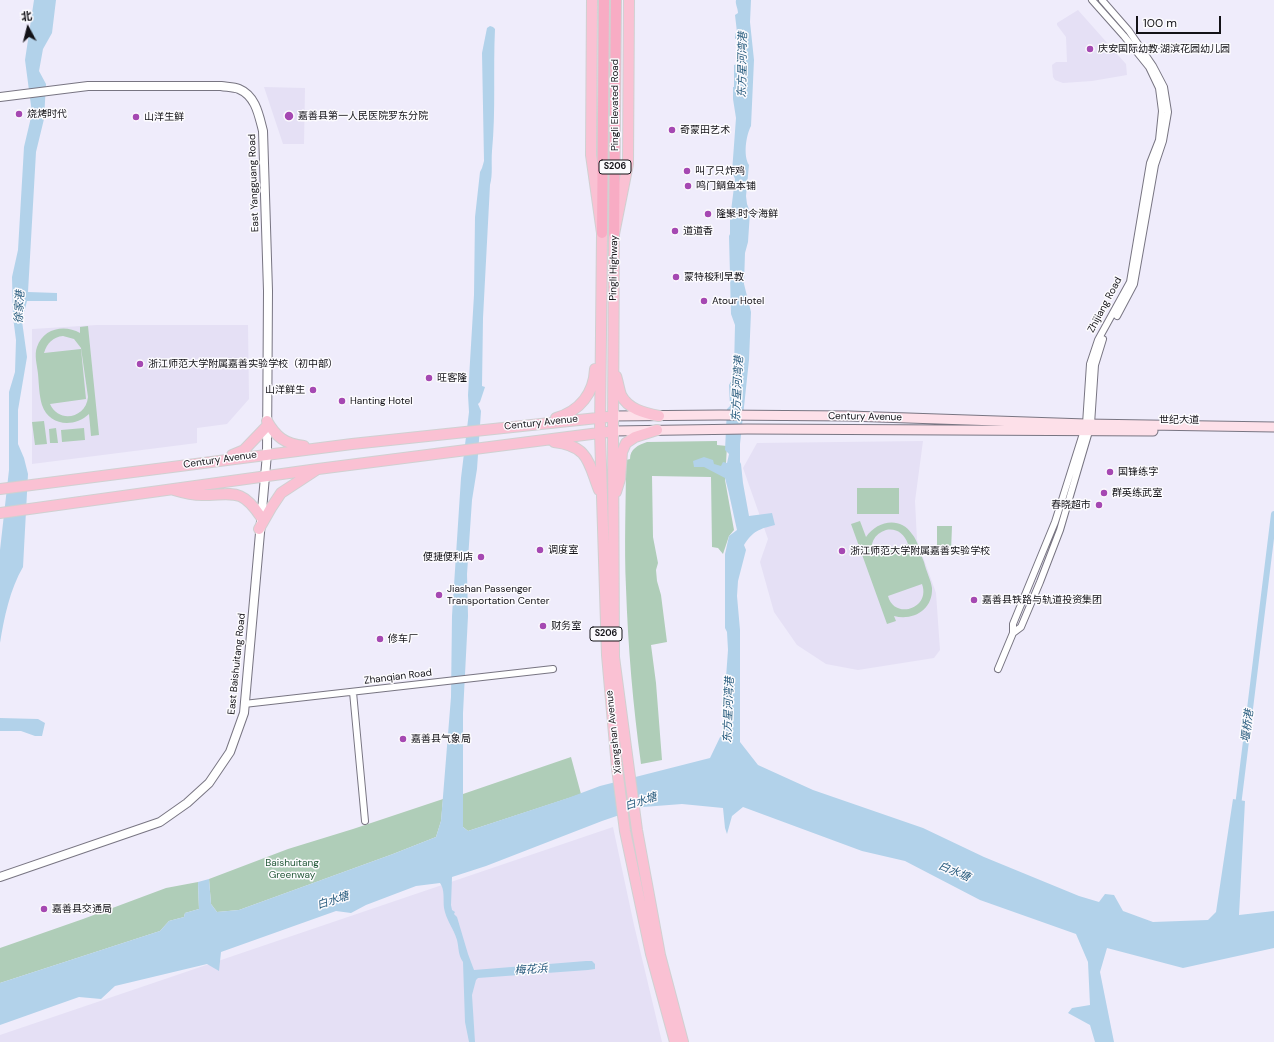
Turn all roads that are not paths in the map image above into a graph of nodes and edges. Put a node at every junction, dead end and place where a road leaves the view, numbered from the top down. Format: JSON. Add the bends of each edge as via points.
{"nodes":[{"id":1,"x":592,"y":0,"type":"edge"},
{"id":2,"x":604,"y":0,"type":"edge"},
{"id":3,"x":616,"y":0,"type":"edge"},
{"id":4,"x":629,"y":0,"type":"edge"},
{"id":5,"x":1092,"y":0,"type":"edge"},
{"id":6,"x":1102,"y":0,"type":"edge"},
{"id":7,"x":0,"y":97,"type":"edge"},
{"id":8,"x":602,"y":233,"type":"junction"},
{"id":9,"x":614,"y":234,"type":"junction"},
{"id":10,"x":601,"y":334,"type":"junction"},
{"id":11,"x":613,"y":367,"type":"junction"},
{"id":12,"x":613,"y":416,"type":"junction"},
{"id":13,"x":658,"y":416,"type":"junction"},
{"id":14,"x":600,"y":417,"type":"junction"},
{"id":15,"x":267,"y":423,"type":"junction"},
{"id":16,"x":538,"y":424,"type":"junction"},
{"id":17,"x":1274,"y":426,"type":"edge"},
{"id":18,"x":1088,"y":427,"type":"junction"},
{"id":19,"x":1258,"y":429,"type":"junction"},
{"id":20,"x":657,"y":430,"type":"junction"},
{"id":21,"x":613,"y":431,"type":"junction"},
{"id":22,"x":1274,"y":431,"type":"edge"},
{"id":23,"x":600,"y":433,"type":"junction"},
{"id":24,"x":540,"y":440,"type":"junction"},
{"id":25,"x":352,"y":444,"type":"junction"},
{"id":26,"x":267,"y":454,"type":"junction"},
{"id":27,"x":222,"y":460,"type":"junction"},
{"id":28,"x":318,"y":469,"type":"junction"},
{"id":29,"x":264,"y":476,"type":"junction"},
{"id":30,"x":0,"y":489,"type":"edge"},
{"id":31,"x":171,"y":489,"type":"junction"},
{"id":32,"x":602,"y":500,"type":"junction"},
{"id":33,"x":613,"y":502,"type":"junction"},
{"id":34,"x":0,"y":513,"type":"edge"},
{"id":35,"x":261,"y":517,"type":"junction"},
{"id":36,"x":260,"y":529,"type":"junction"},
{"id":37,"x":553,"y":668,"type":"dead end"},
{"id":38,"x":998,"y":669,"type":"dead end"},
{"id":39,"x":353,"y":692,"type":"junction"},
{"id":40,"x":244,"y":704,"type":"junction"},
{"id":41,"x":365,"y":821,"type":"dead end"},
{"id":42,"x":0,"y":877,"type":"edge"},
{"id":43,"x":675,"y":1042,"type":"edge"},
{"id":44,"x":683,"y":1042,"type":"edge"}],
"edges":[{"from":1,"to":8,"type":"main road","name":"Pingli Highway","via":[[591,155]]},
{"from":2,"to":8,"type":"highway","name":"Pingli Elevated Road","number":"S206"},
{"from":3,"to":9,"type":"highway","name":"Pingli Elevated Road","number":"S206"},
{"from":4,"to":9,"type":"main road","name":"Pingli Highway","via":[[628,164]]},
{"from":5,"to":18,"type":"street","name":"Zhijiang Road","via":[[1149,67],[1159,88],[1162,111],[1159,140],[1150,163],[1130,282],[1098,340],[1090,364]]},
{"from":6,"to":18,"type":"street","name":"Zhijiang Road","via":[[1129,31],[1153,66],[1164,87],[1168,112],[1163,141],[1155,165],[1134,284],[1101,342],[1095,365]]},
{"from":7,"to":15,"type":"street","name":"East Yangguang Road","via":[[88,86],[221,86],[239,89],[251,97],[263,131],[268,291]]},
{"from":8,"to":10,"type":"main road","name":"Pingli Highway","number":"S206"},
{"from":9,"to":11,"type":"main road","name":"Pingli Highway","number":"S206"},
{"from":10,"to":14,"type":"main road","name":"Pingli Highway","number":"S206"},
{"from":10,"to":16,"type":"main road","via":[[596,349],[594,379],[584,401],[564,416]]},
{"from":11,"to":12,"type":"main road","name":"Pingli Highway","number":"S206"},
{"from":11,"to":13,"type":"main road","via":[[621,394],[627,402],[634,409]]},
{"from":12,"to":13,"type":"main road","name":"Century Avenue"},
{"from":12,"to":14,"type":"main road","name":"Century Avenue"},
{"from":12,"to":21,"type":"main road","name":"Xiangshan Avenue","number":"S206"},
{"from":13,"to":18,"type":"main road","name":"Century Avenue","via":[[857,417]]},
{"from":14,"to":16,"type":"main road","name":"Century Avenue"},
{"from":14,"to":23,"type":"main road","name":"Xiangshan Avenue","number":"S206"},
{"from":15,"to":25,"type":"main road","via":[[278,436],[294,445],[341,442]]},
{"from":15,"to":26,"type":"street","name":"East Yangguang Road"},
{"from":15,"to":27,"type":"main road","via":[[244,450]]},
{"from":16,"to":25,"type":"main road","name":"Century Avenue"},
{"from":17,"to":19,"type":"main road","name":"世纪大道"},
{"from":18,"to":19,"type":"main road","name":"世纪大道"},
{"from":18,"to":20,"type":"main road","name":"Century Avenue"},
{"from":18,"to":38,"type":"street","name":"Zhijiang Road","via":[[1055,522]]},
{"from":19,"to":22,"type":"main road","name":"世纪大道"},
{"from":20,"to":21,"type":"main road","name":"Century Avenue"},
{"from":20,"to":33,"type":"main road","via":[[626,443],[622,452],[620,480]]},
{"from":21,"to":23,"type":"main road","name":"Century Avenue"},
{"from":21,"to":33,"type":"main road","name":"Xiangshan Avenue","number":"S206"},
{"from":23,"to":24,"type":"main road","name":"Century Avenue"},
{"from":23,"to":32,"type":"main road","name":"Xiangshan Avenue","number":"S206"},
{"from":24,"to":28,"type":"main road","name":"Century Avenue"},
{"from":24,"to":32,"type":"main road","via":[[568,444],[581,451],[589,462]]},
{"from":25,"to":26,"type":"main road","name":"Century Avenue"},
{"from":26,"to":27,"type":"main road","name":"Century Avenue"},
{"from":26,"to":29,"type":"street","name":"East Yangguang Road"},
{"from":27,"to":30,"type":"main road","name":"Century Avenue"},
{"from":28,"to":29,"type":"main road","name":"Century Avenue"},
{"from":28,"to":36,"type":"main road","via":[[281,492]]},
{"from":29,"to":31,"type":"main road","name":"Century Avenue"},
{"from":29,"to":35,"type":"street","name":"East Baishuitang Road"},
{"from":31,"to":34,"type":"main road","name":"Century Avenue"},
{"from":31,"to":35,"type":"main road","via":[[189,495],[238,495],[253,505]]},
{"from":32,"to":43,"type":"main road","name":"Xiangshan Avenue","number":"S206","via":[[606,655],[625,831],[651,954]]},
{"from":33,"to":44,"type":"main road","name":"Xiangshan Avenue","number":"S206","via":[[614,658],[637,830],[660,955]]},
{"from":35,"to":36,"type":"street","name":"East Baishuitang Road"},
{"from":36,"to":40,"type":"street","name":"East Baishuitang Road"},
{"from":37,"to":39,"type":"street","name":"Zhanqian Road"},
{"from":39,"to":40,"type":"street","name":"Zhanqian Road"},
{"from":39,"to":41,"type":"street"},
{"from":40,"to":42,"type":"street","name":"East Baishuitang Road","via":[[244,713],[230,752],[209,783],[160,822]]}]}
